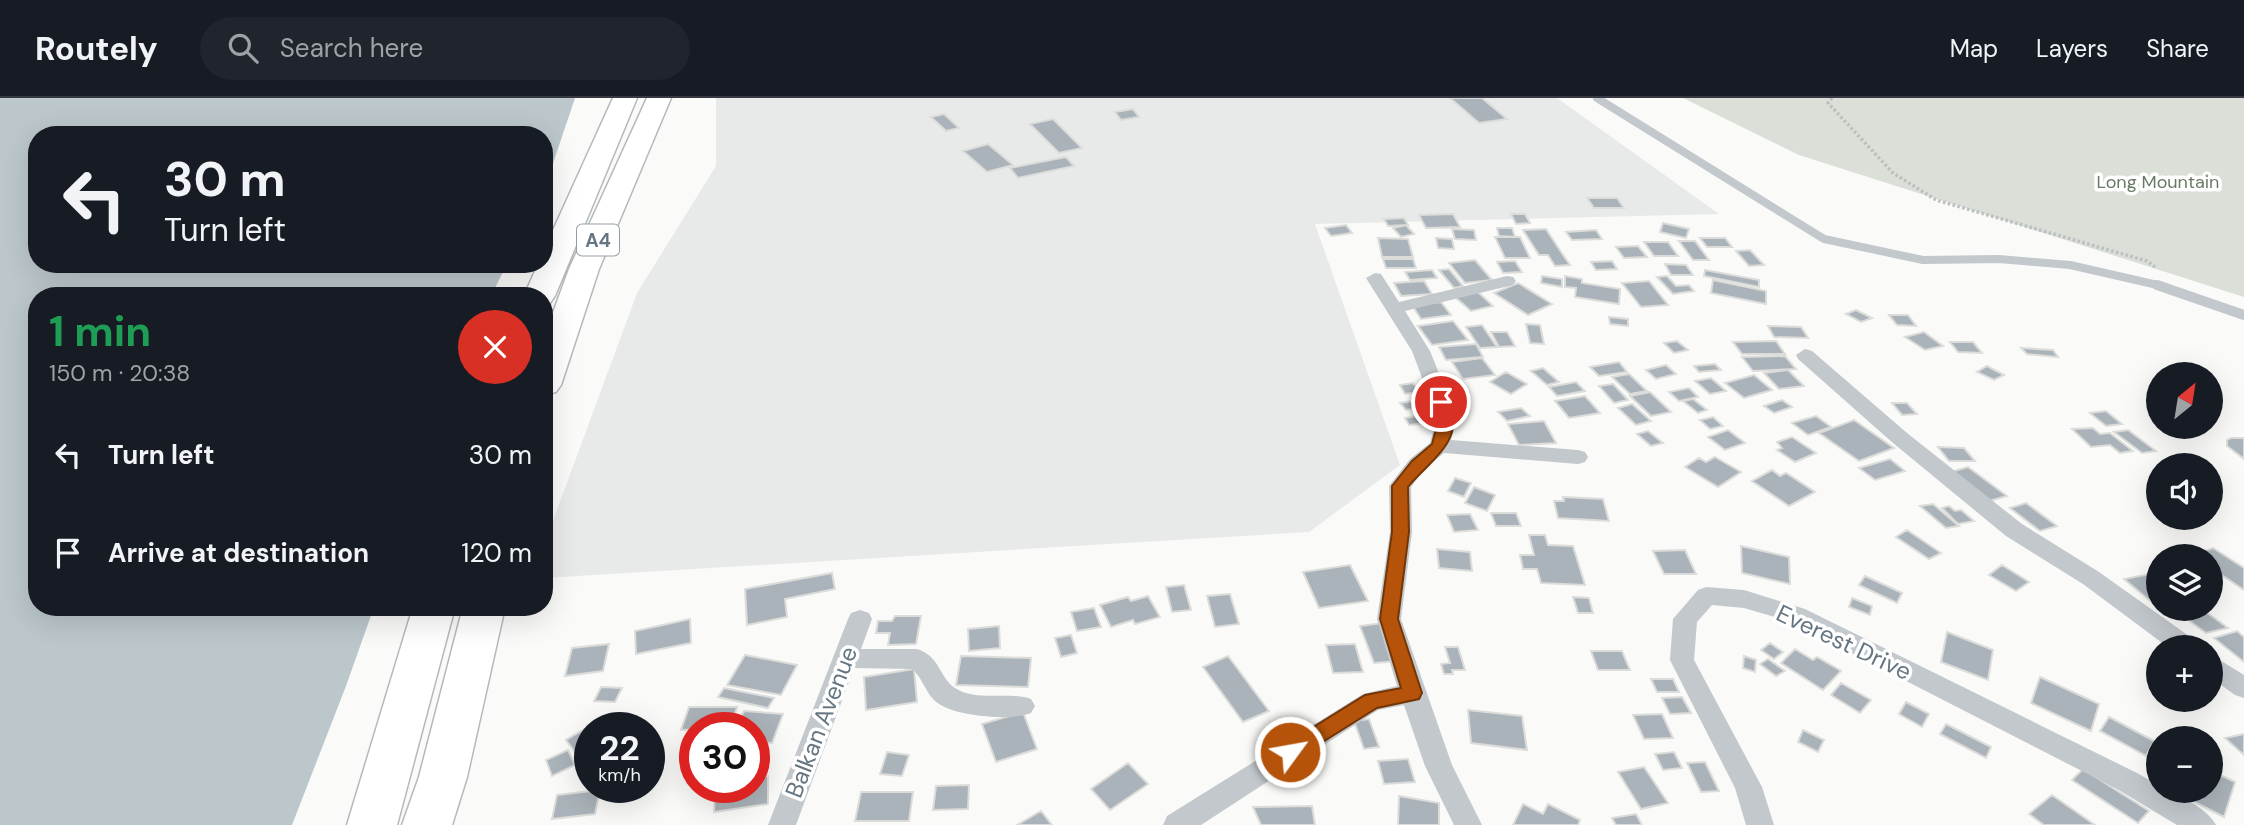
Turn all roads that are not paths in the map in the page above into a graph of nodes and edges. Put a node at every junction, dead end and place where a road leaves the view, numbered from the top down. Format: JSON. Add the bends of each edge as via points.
{"nodes":[{"id":1,"x":625,"y":98,"type":"edge"},
{"id":2,"x":659,"y":98,"type":"edge"},
{"id":3,"x":1597,"y":98,"type":"edge"},
{"id":4,"x":553,"y":262,"type":"edge"},
{"id":5,"x":1375,"y":278,"type":"dead end"},
{"id":6,"x":1507,"y":281,"type":"dead end"},
{"id":7,"x":1395,"y":308,"type":"junction"},
{"id":8,"x":2244,"y":315,"type":"edge"},
{"id":9,"x":1805,"y":355,"type":"dead end"},
{"id":10,"x":553,"y":359,"type":"edge"},
{"id":11,"x":1439,"y":446,"type":"junction"},
{"id":12,"x":1578,"y":457,"type":"dead end"},
{"id":13,"x":432,"y":616,"type":"edge"},
{"id":14,"x":482,"y":616,"type":"edge"},
{"id":15,"x":860,"y":620,"type":"dead end"},
{"id":16,"x":2169,"y":635,"type":"edge"},
{"id":17,"x":845,"y":658,"type":"junction"},
{"id":18,"x":2223,"y":673,"type":"edge"},
{"id":19,"x":2244,"y":688,"type":"edge"},
{"id":20,"x":1412,"y":693,"type":"junction"},
{"id":21,"x":1022,"y":706,"type":"dead end"},
{"id":22,"x":372,"y":825,"type":"edge"},
{"id":23,"x":427,"y":825,"type":"edge"},
{"id":24,"x":782,"y":825,"type":"edge"},
{"id":25,"x":1177,"y":825,"type":"edge"},
{"id":26,"x":1468,"y":825,"type":"edge"},
{"id":27,"x":1760,"y":825,"type":"edge"},
{"id":28,"x":2202,"y":825,"type":"edge"}],
"edges":[{"from":1,"to":4,"type":"highway","number":"A4"},
{"from":2,"to":10,"type":"highway","number":"A4","via":[[584,269]]},
{"from":3,"to":8,"type":"lane","via":[[1824,239],[1923,260],[1999,259],[2070,265],[2149,282]]},
{"from":5,"to":7,"type":"street"},
{"from":6,"to":7,"type":"street"},
{"from":7,"to":11,"type":"street","via":[[1421,351],[1447,418]]},
{"from":9,"to":16,"type":"street","via":[[2014,530]]},
{"from":11,"to":12,"type":"street"},
{"from":11,"to":20,"type":"street","via":[[1400,486],[1401,532],[1389,619]]},
{"from":13,"to":22,"type":"highway"},
{"from":14,"to":23,"type":"highway"},
{"from":15,"to":17,"type":"street","name":"Balkan Avenue"},
{"from":17,"to":21,"type":"street","via":[[917,659],[944,694],[965,704]]},
{"from":17,"to":24,"type":"street","name":"Balkan Avenue"},
{"from":18,"to":19,"type":"street"},
{"from":20,"to":25,"type":"street","via":[[1372,701]]},
{"from":20,"to":26,"type":"street","via":[[1439,766]]},
{"from":27,"to":28,"type":"street","name":"Everest Drive","via":[[1748,787],[1682,660],[1685,619],[1706,596],[1744,599],[1797,615],[2127,781]]}]}
